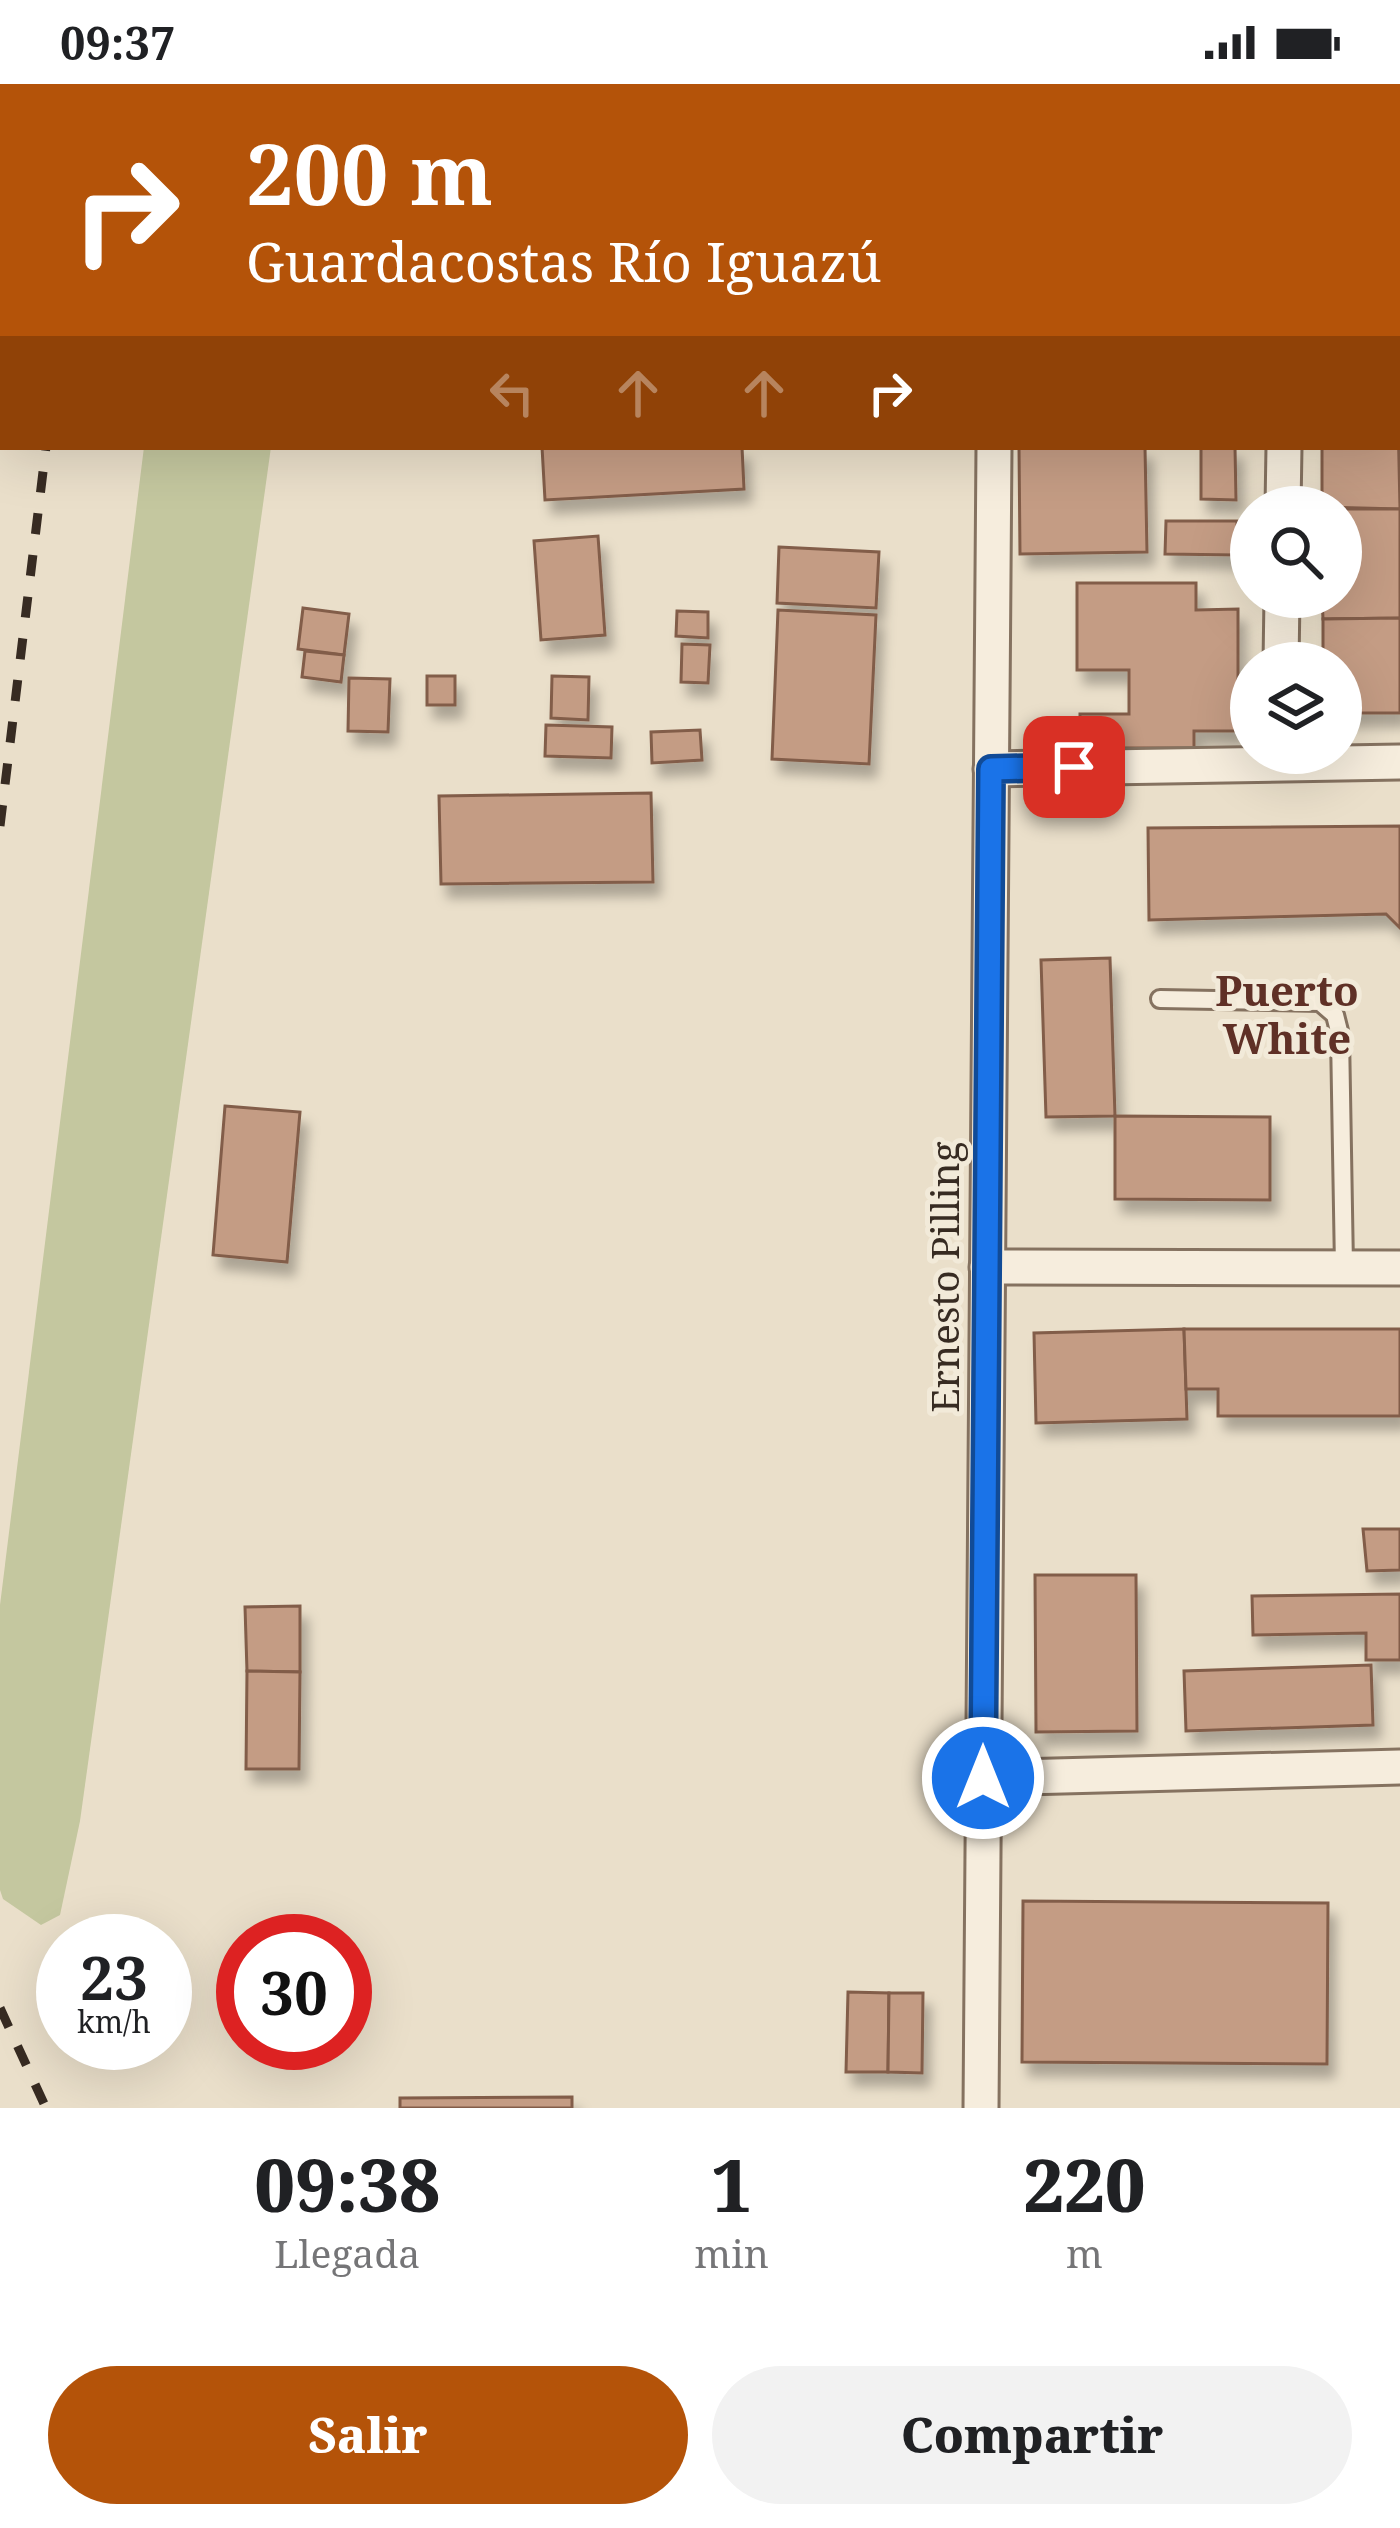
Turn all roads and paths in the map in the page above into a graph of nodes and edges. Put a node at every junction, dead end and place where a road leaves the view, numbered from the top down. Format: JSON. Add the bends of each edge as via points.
{"nodes":[{"id":1,"x":994,"y":450,"type":"edge"},
{"id":2,"x":1284,"y":450,"type":"edge"},
{"id":3,"x":1283,"y":486,"type":"edge"},
{"id":4,"x":1230,"y":761,"type":"edge"},
{"id":5,"x":1362,"y":761,"type":"edge"},
{"id":6,"x":1400,"y":762,"type":"edge"},
{"id":7,"x":991,"y":769,"type":"junction"},
{"id":8,"x":1160,"y":999,"type":"dead end"},
{"id":9,"x":987,"y":1267,"type":"junction"},
{"id":10,"x":1344,"y":1268,"type":"junction"},
{"id":11,"x":1400,"y":1268,"type":"edge"},
{"id":12,"x":1400,"y":1767,"type":"edge"},
{"id":13,"x":983,"y":1778,"type":"junction"},
{"id":14,"x":980,"y":2108,"type":"edge"}],
"edges":[{"from":1,"to":7,"type":"street","name":"Ernesto Pilling"},
{"from":2,"to":3,"type":"street"},
{"from":4,"to":7,"type":"street"},
{"from":5,"to":6,"type":"street"},
{"from":7,"to":9,"type":"street","name":"Ernesto Pilling"},
{"from":8,"to":10,"type":"lane","via":[[1321,1002],[1335,1015]]},
{"from":9,"to":10,"type":"street"},
{"from":9,"to":13,"type":"street","name":"Ernesto Pilling"},
{"from":10,"to":11,"type":"street"},
{"from":12,"to":13,"type":"street"},
{"from":13,"to":14,"type":"street","name":"Ernesto Pilling"}]}
